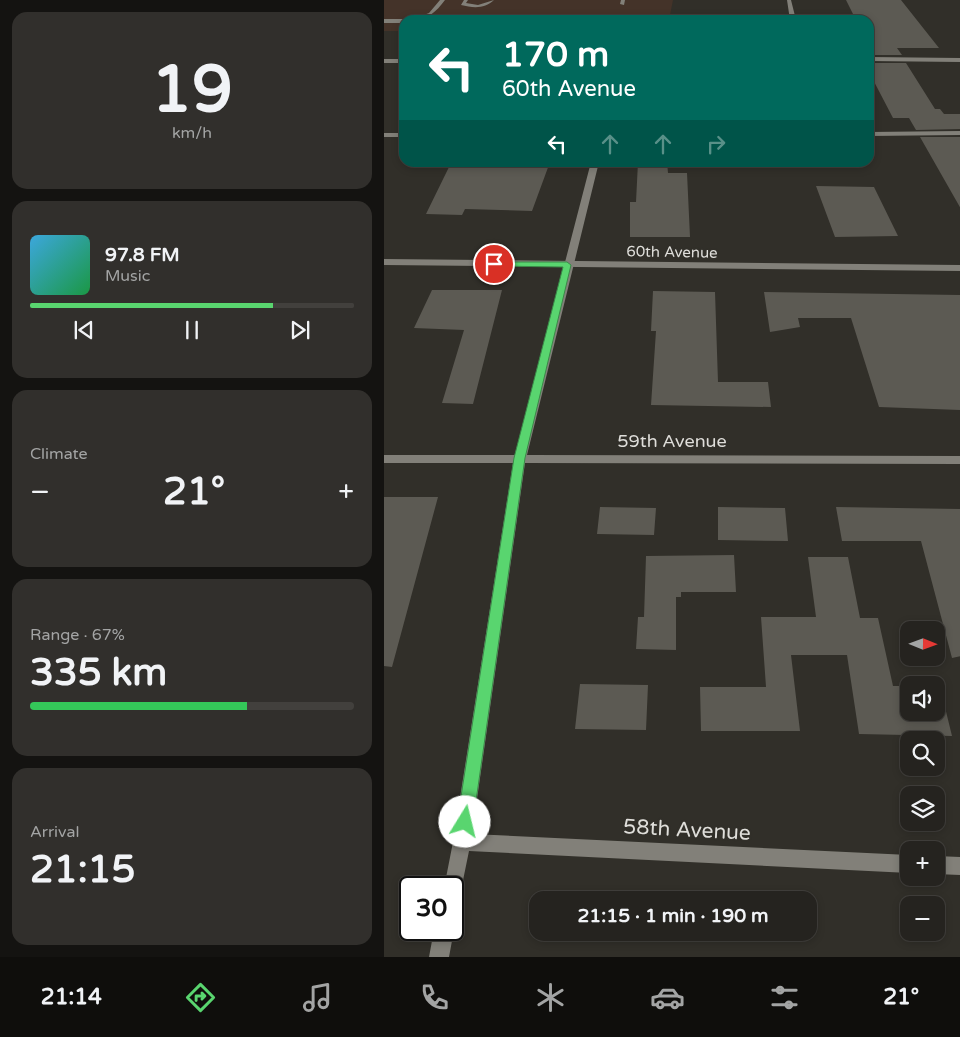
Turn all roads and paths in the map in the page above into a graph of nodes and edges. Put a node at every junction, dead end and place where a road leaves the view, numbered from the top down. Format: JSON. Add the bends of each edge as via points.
{"nodes":[{"id":1,"x":443,"y":0,"type":"edge"},
{"id":2,"x":466,"y":0,"type":"edge"},
{"id":3,"x":492,"y":0,"type":"edge"},
{"id":4,"x":789,"y":0,"type":"edge"},
{"id":5,"x":428,"y":15,"type":"edge"},
{"id":6,"x":792,"y":15,"type":"edge"},
{"id":7,"x":384,"y":21,"type":"edge"},
{"id":8,"x":399,"y":21,"type":"edge"},
{"id":9,"x":874,"y":59,"type":"edge"},
{"id":10,"x":960,"y":60,"type":"edge"},
{"id":11,"x":384,"y":61,"type":"edge"},
{"id":12,"x":399,"y":61,"type":"edge"},
{"id":13,"x":960,"y":133,"type":"edge"},
{"id":14,"x":874,"y":134,"type":"edge"},
{"id":15,"x":384,"y":135,"type":"edge"},
{"id":16,"x":399,"y":135,"type":"edge"},
{"id":17,"x":594,"y":167,"type":"edge"},
{"id":18,"x":384,"y":262,"type":"edge"},
{"id":19,"x":567,"y":265,"type":"junction"},
{"id":20,"x":960,"y":268,"type":"edge"},
{"id":21,"x":520,"y":458,"type":"junction"},
{"id":22,"x":384,"y":459,"type":"edge"},
{"id":23,"x":960,"y":460,"type":"edge"},
{"id":24,"x":462,"y":842,"type":"junction"},
{"id":25,"x":900,"y":864,"type":"edge"},
{"id":26,"x":945,"y":865,"type":"edge"},
{"id":27,"x":960,"y":866,"type":"edge"},
{"id":28,"x":455,"y":876,"type":"edge"},
{"id":29,"x":442,"y":941,"type":"edge"},
{"id":30,"x":439,"y":957,"type":"edge"}],
"edges":[{"from":1,"to":5,"type":"street"},
{"from":2,"to":3,"type":"street","via":[[463,4],[475,6],[486,5]]},
{"from":4,"to":6,"type":"street"},
{"from":7,"to":8,"type":"street"},
{"from":9,"to":10,"type":"street"},
{"from":11,"to":12,"type":"street"},
{"from":13,"to":14,"type":"street"},
{"from":15,"to":16,"type":"street"},
{"from":17,"to":19,"type":"street"},
{"from":18,"to":19,"type":"street","name":"60th Avenue"},
{"from":19,"to":20,"type":"street","name":"60th Avenue"},
{"from":19,"to":21,"type":"street"},
{"from":21,"to":22,"type":"street","name":"59th Avenue"},
{"from":21,"to":23,"type":"street","name":"59th Avenue"},
{"from":21,"to":24,"type":"street"},
{"from":24,"to":25,"type":"street","name":"58th Avenue"},
{"from":24,"to":28,"type":"street"},
{"from":26,"to":27,"type":"street"},
{"from":29,"to":30,"type":"street"}]}
